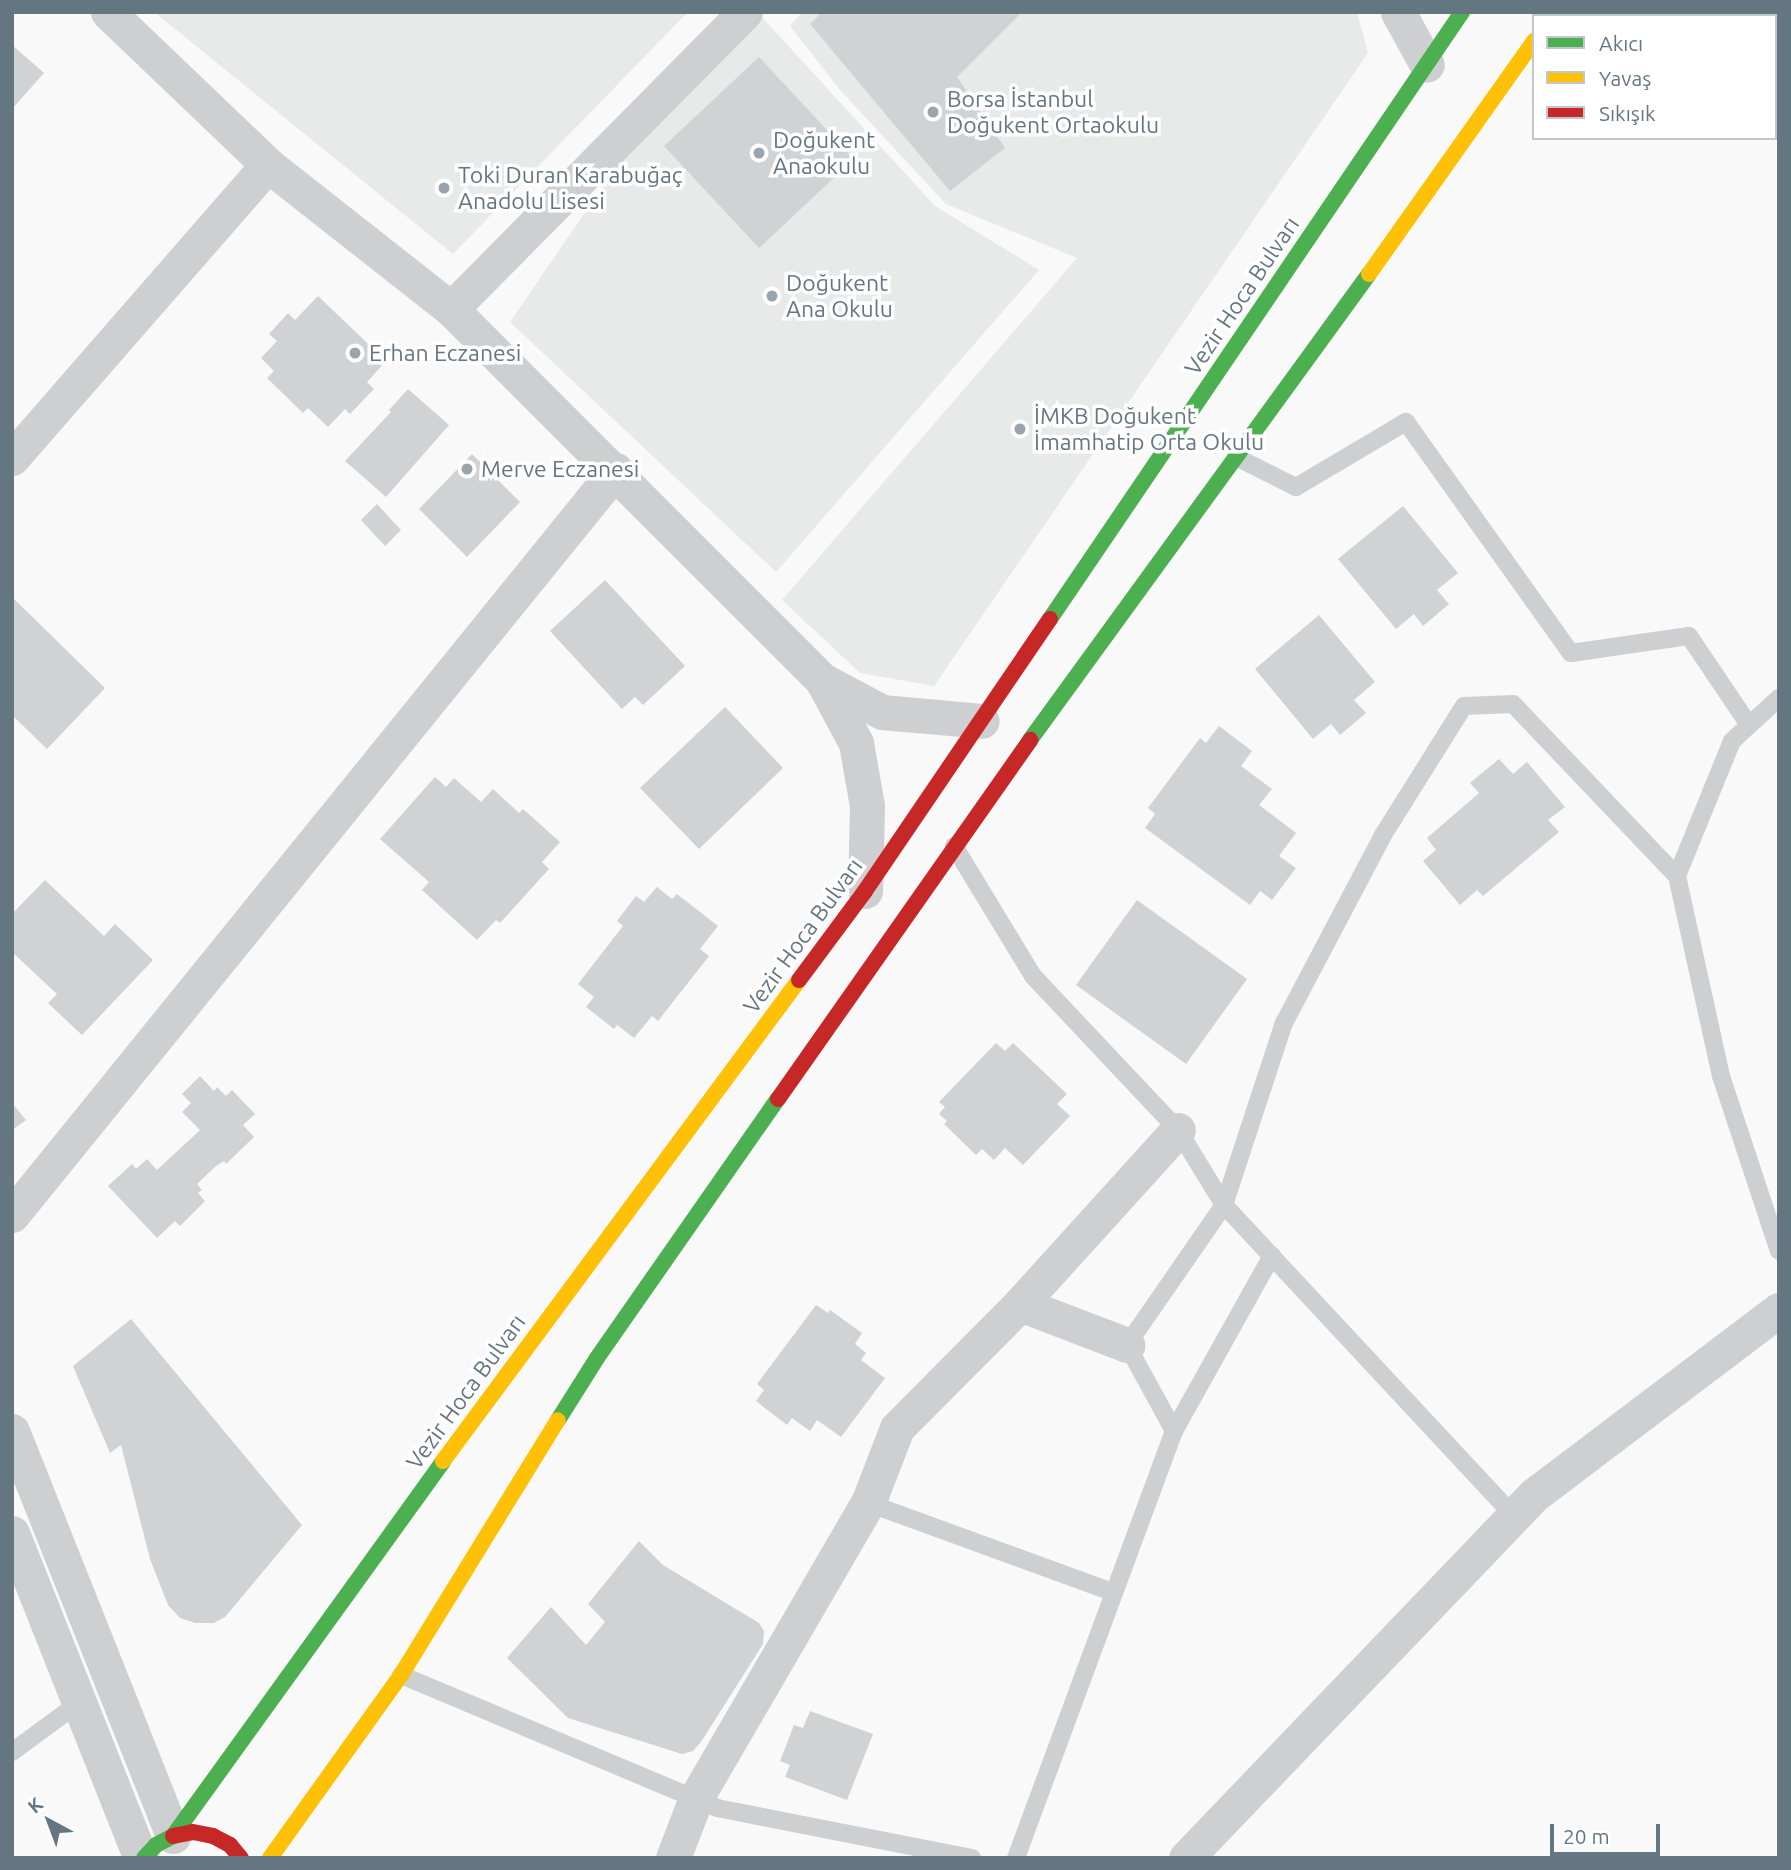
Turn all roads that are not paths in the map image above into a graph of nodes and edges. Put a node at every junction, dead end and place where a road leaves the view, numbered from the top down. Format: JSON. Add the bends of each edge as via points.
{"nodes":[{"id":1,"x":108,"y":12,"type":"edge"},
{"id":2,"x":745,"y":12,"type":"edge"},
{"id":3,"x":1398,"y":12,"type":"edge"},
{"id":4,"x":1462,"y":12,"type":"edge"},
{"id":5,"x":1532,"y":44,"type":"edge"},
{"id":6,"x":1427,"y":65,"type":"junction"},
{"id":7,"x":268,"y":165,"type":"junction"},
{"id":8,"x":451,"y":309,"type":"junction"},
{"id":9,"x":1236,"y":457,"type":"junction"},
{"id":10,"x":12,"y":458,"type":"edge"},
{"id":11,"x":616,"y":470,"type":"junction"},
{"id":12,"x":822,"y":680,"type":"junction"},
{"id":13,"x":1779,"y":698,"type":"edge"},
{"id":14,"x":982,"y":721,"type":"junction"},
{"id":15,"x":1749,"y":726,"type":"junction"},
{"id":16,"x":954,"y":846,"type":"junction"},
{"id":17,"x":1677,"y":876,"type":"junction"},
{"id":18,"x":865,"y":891,"type":"junction"},
{"id":19,"x":1178,"y":1130,"type":"junction"},
{"id":20,"x":1224,"y":1205,"type":"junction"},
{"id":21,"x":12,"y":1215,"type":"edge"},
{"id":22,"x":1779,"y":1251,"type":"edge"},
{"id":23,"x":1272,"y":1256,"type":"junction"},
{"id":24,"x":1020,"y":1304,"type":"junction"},
{"id":25,"x":1779,"y":1310,"type":"edge"},
{"id":26,"x":1127,"y":1345,"type":"junction"},
{"id":27,"x":12,"y":1431,"type":"edge"},
{"id":28,"x":1174,"y":1431,"type":"junction"},
{"id":29,"x":867,"y":1503,"type":"junction"},
{"id":30,"x":1514,"y":1516,"type":"junction"},
{"id":31,"x":12,"y":1533,"type":"edge"},
{"id":32,"x":1112,"y":1592,"type":"junction"},
{"id":33,"x":401,"y":1675,"type":"junction"},
{"id":34,"x":80,"y":1702,"type":"junction"},
{"id":35,"x":12,"y":1752,"type":"edge"},
{"id":36,"x":695,"y":1798,"type":"junction"},
{"id":37,"x":173,"y":1836,"type":"junction"},
{"id":38,"x":1193,"y":1855,"type":"edge"},
{"id":39,"x":142,"y":1858,"type":"edge"},
{"id":40,"x":241,"y":1858,"type":"edge"},
{"id":41,"x":270,"y":1858,"type":"edge"},
{"id":42,"x":673,"y":1858,"type":"edge"},
{"id":43,"x":972,"y":1858,"type":"edge"},
{"id":44,"x":1017,"y":1858,"type":"edge"}],
"edges":[{"from":1,"to":7,"type":"street"},
{"from":2,"to":8,"type":"street"},
{"from":3,"to":6,"type":"street"},
{"from":4,"to":6,"type":"main road","name":"Vezir Hoca Bulvarı"},
{"from":5,"to":9,"type":"main road"},
{"from":6,"to":14,"type":"main road","name":"Vezir Hoca Bulvarı"},
{"from":7,"to":8,"type":"street"},
{"from":7,"to":10,"type":"street"},
{"from":8,"to":11,"type":"street"},
{"from":9,"to":15,"type":"lane","via":[[1296,486],[1406,422],[1571,653],[1689,636]]},
{"from":9,"to":16,"type":"main road"},
{"from":11,"to":12,"type":"street"},
{"from":11,"to":21,"type":"street"},
{"from":12,"to":14,"type":"street","via":[[882,712]]},
{"from":12,"to":18,"type":"street","via":[[856,743],[867,806]]},
{"from":13,"to":15,"type":"lane"},
{"from":14,"to":18,"type":"main road","name":"Vezir Hoca Bulvarı"},
{"from":15,"to":17,"type":"lane","via":[[1732,741]]},
{"from":16,"to":19,"type":"lane","via":[[1033,976]]},
{"from":16,"to":33,"type":"main road","via":[[597,1358]]},
{"from":17,"to":20,"type":"lane","via":[[1513,704],[1464,706],[1383,835],[1284,1023]]},
{"from":17,"to":22,"type":"lane","via":[[1721,1076]]},
{"from":18,"to":37,"type":"main road","name":"Vezir Hoca Bulvarı","via":[[472,1420]]},
{"from":19,"to":20,"type":"lane"},
{"from":19,"to":24,"type":"street"},
{"from":20,"to":23,"type":"lane"},
{"from":20,"to":26,"type":"lane"},
{"from":23,"to":28,"type":"lane"},
{"from":23,"to":30,"type":"lane"},
{"from":24,"to":26,"type":"street"},
{"from":24,"to":29,"type":"street","via":[[897,1428]]},
{"from":25,"to":30,"type":"street","via":[[1534,1495]]},
{"from":26,"to":28,"type":"lane"},
{"from":27,"to":37,"type":"street"},
{"from":28,"to":32,"type":"lane"},
{"from":29,"to":32,"type":"lane"},
{"from":29,"to":36,"type":"street"},
{"from":30,"to":38,"type":"street"},
{"from":31,"to":34,"type":"street"},
{"from":32,"to":44,"type":"lane"},
{"from":33,"to":36,"type":"lane"},
{"from":33,"to":41,"type":"main road"},
{"from":34,"to":35,"type":"lane"},
{"from":34,"to":39,"type":"street"},
{"from":36,"to":42,"type":"street"},
{"from":36,"to":43,"type":"lane","via":[[717,1808]]},
{"from":37,"to":39,"type":"main road","name":"Vezir Hoca Bulvarı"},
{"from":37,"to":40,"type":"main road","via":[[193,1832],[213,1836]]}]}
